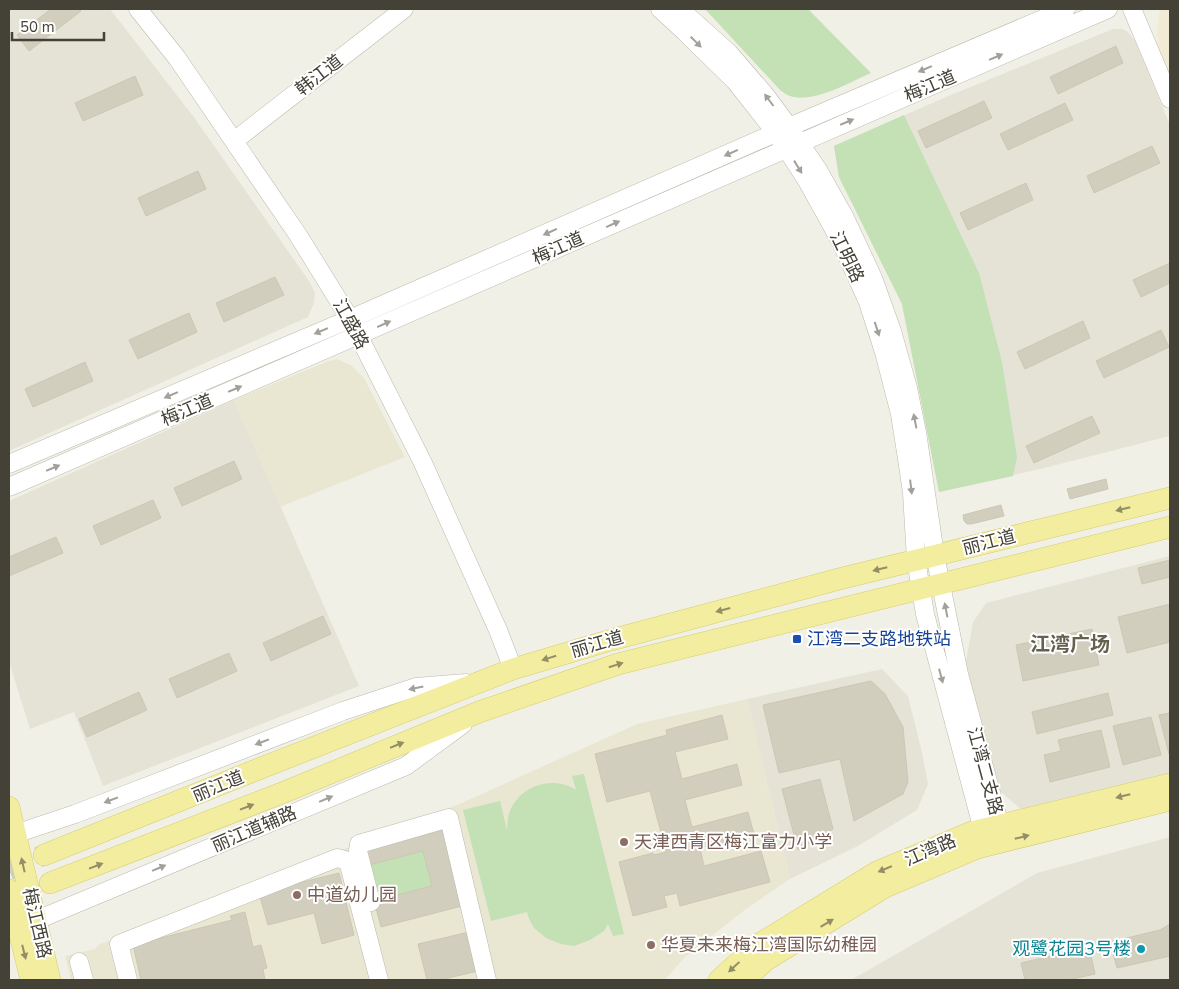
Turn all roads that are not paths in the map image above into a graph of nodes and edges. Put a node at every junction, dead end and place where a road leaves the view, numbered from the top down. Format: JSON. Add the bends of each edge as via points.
{"nodes":[{"id":1,"x":138,"y":9,"type":"edge"},
{"id":2,"x":404,"y":9,"type":"edge"},
{"id":3,"x":660,"y":9,"type":"edge"},
{"id":4,"x":680,"y":9,"type":"edge"},
{"id":5,"x":1066,"y":9,"type":"edge"},
{"id":6,"x":1108,"y":9,"type":"edge"},
{"id":7,"x":1132,"y":9,"type":"edge"},
{"id":8,"x":1170,"y":98,"type":"edge"},
{"id":9,"x":782,"y":130,"type":"junction"},
{"id":10,"x":234,"y":141,"type":"junction"},
{"id":11,"x":793,"y":146,"type":"junction"},
{"id":12,"x":350,"y":319,"type":"junction"},
{"id":13,"x":358,"y":336,"type":"junction"},
{"id":14,"x":9,"y":464,"type":"edge"},
{"id":15,"x":9,"y":487,"type":"edge"},
{"id":16,"x":1170,"y":498,"type":"edge"},
{"id":17,"x":1170,"y":527,"type":"edge"},
{"id":18,"x":926,"y":558,"type":"junction"},
{"id":19,"x":931,"y":587,"type":"junction"},
{"id":20,"x":513,"y":669,"type":"junction"},
{"id":21,"x":482,"y":681,"type":"junction"},
{"id":22,"x":479,"y":712,"type":"junction"},
{"id":23,"x":1170,"y":784,"type":"edge"},
{"id":24,"x":1170,"y":800,"type":"edge"},
{"id":25,"x":9,"y":807,"type":"edge"},
{"id":26,"x":993,"y":833,"type":"junction"},
{"id":27,"x":12,"y":835,"type":"edge"},
{"id":28,"x":44,"y":856,"type":"tunnel mouth"},
{"id":29,"x":50,"y":884,"type":"dead end"},
{"id":30,"x":9,"y":890,"type":"edge"},
{"id":31,"x":27,"y":924,"type":"junction"},
{"id":32,"x":79,"y":962,"type":"dead end"},
{"id":33,"x":31,"y":980,"type":"edge"},
{"id":34,"x":50,"y":980,"type":"edge"},
{"id":35,"x":84,"y":980,"type":"edge"},
{"id":36,"x":128,"y":980,"type":"edge"},
{"id":37,"x":379,"y":980,"type":"edge"},
{"id":38,"x":392,"y":980,"type":"edge"},
{"id":39,"x":487,"y":980,"type":"edge"},
{"id":40,"x":719,"y":980,"type":"edge"},
{"id":41,"x":744,"y":980,"type":"edge"}],
"edges":[{"from":1,"to":10,"type":"street","name":"江盛路","via":[[177,58]]},
{"from":2,"to":10,"type":"street","name":"韩江道"},
{"from":3,"to":9,"type":"street","name":"江明路","one_way":true},
{"from":9,"to":4,"type":"street","name":"江明路","one_way":true,"via":[[766,96],[729,53]]},
{"from":5,"to":9,"type":"street","name":"梅江道","one_way":true},
{"from":11,"to":6,"type":"street","name":"梅江道","one_way":true},
{"from":7,"to":8,"type":"street"},
{"from":9,"to":11,"type":"street","name":"江明路"},
{"from":9,"to":12,"type":"street","name":"梅江道","one_way":true},
{"from":10,"to":12,"type":"street","name":"江盛路"},
{"from":13,"to":11,"type":"street","name":"梅江道","one_way":true},
{"from":11,"to":18,"type":"street","name":"江明路","via":[[818,170],[845,218],[873,278],[892,332],[915,423]]},
{"from":12,"to":13,"type":"street","name":"江盛路"},
{"from":12,"to":14,"type":"street","name":"梅江道","one_way":true},
{"from":15,"to":13,"type":"street","name":"梅江道","one_way":true},
{"from":13,"to":20,"type":"street","name":"江盛路","via":[[422,461]]},
{"from":16,"to":18,"type":"main road","name":"丽江道","one_way":true},
{"from":17,"to":19,"type":"main road","name":"丽江道"},
{"from":18,"to":19,"type":"street","name":"江湾二支路"},
{"from":18,"to":20,"type":"main road","name":"丽江道","one_way":true},
{"from":22,"to":19,"type":"main road","name":"丽江道","one_way":true,"via":[[618,664]]},
{"from":19,"to":26,"type":"street","name":"江湾二支路","via":[[925,614],[932,642]]},
{"from":20,"to":21,"type":"main road","name":"丽江道"},
{"from":21,"to":27,"type":"street","one_way":true,"via":[[416,687]]},
{"from":21,"to":28,"type":"main road","name":"丽江道"},
{"from":29,"to":22,"type":"main road","name":"丽江道","one_way":true},
{"from":31,"to":22,"type":"street","name":"丽江道辅路","one_way":true,"via":[[406,766]]},
{"from":23,"to":26,"type":"main road","name":"江湾路","one_way":true},
{"from":26,"to":24,"type":"main road","name":"江湾路","one_way":true},
{"from":25,"to":27,"type":"main road","name":"梅江西路"},
{"from":26,"to":40,"type":"main road","name":"江湾路","one_way":true,"via":[[972,832],[877,872],[756,946]]},
{"from":41,"to":26,"type":"main road","name":"江湾路","one_way":true,"via":[[766,960],[885,887],[977,848]]},
{"from":31,"to":27,"type":"main road","name":"梅江西路","one_way":true},
{"from":30,"to":31,"type":"main road","name":"梅江西路"},
{"from":31,"to":33,"type":"main road","name":"梅江西路","one_way":true},
{"from":31,"to":34,"type":"main road","name":"梅江西路"},
{"from":32,"to":35,"type":"street"},
{"from":36,"to":37,"type":"street","via":[[119,944],[337,858],[348,861]]},
{"from":38,"to":39,"type":"street","via":[[358,851],[359,844],[449,818]]}]}
